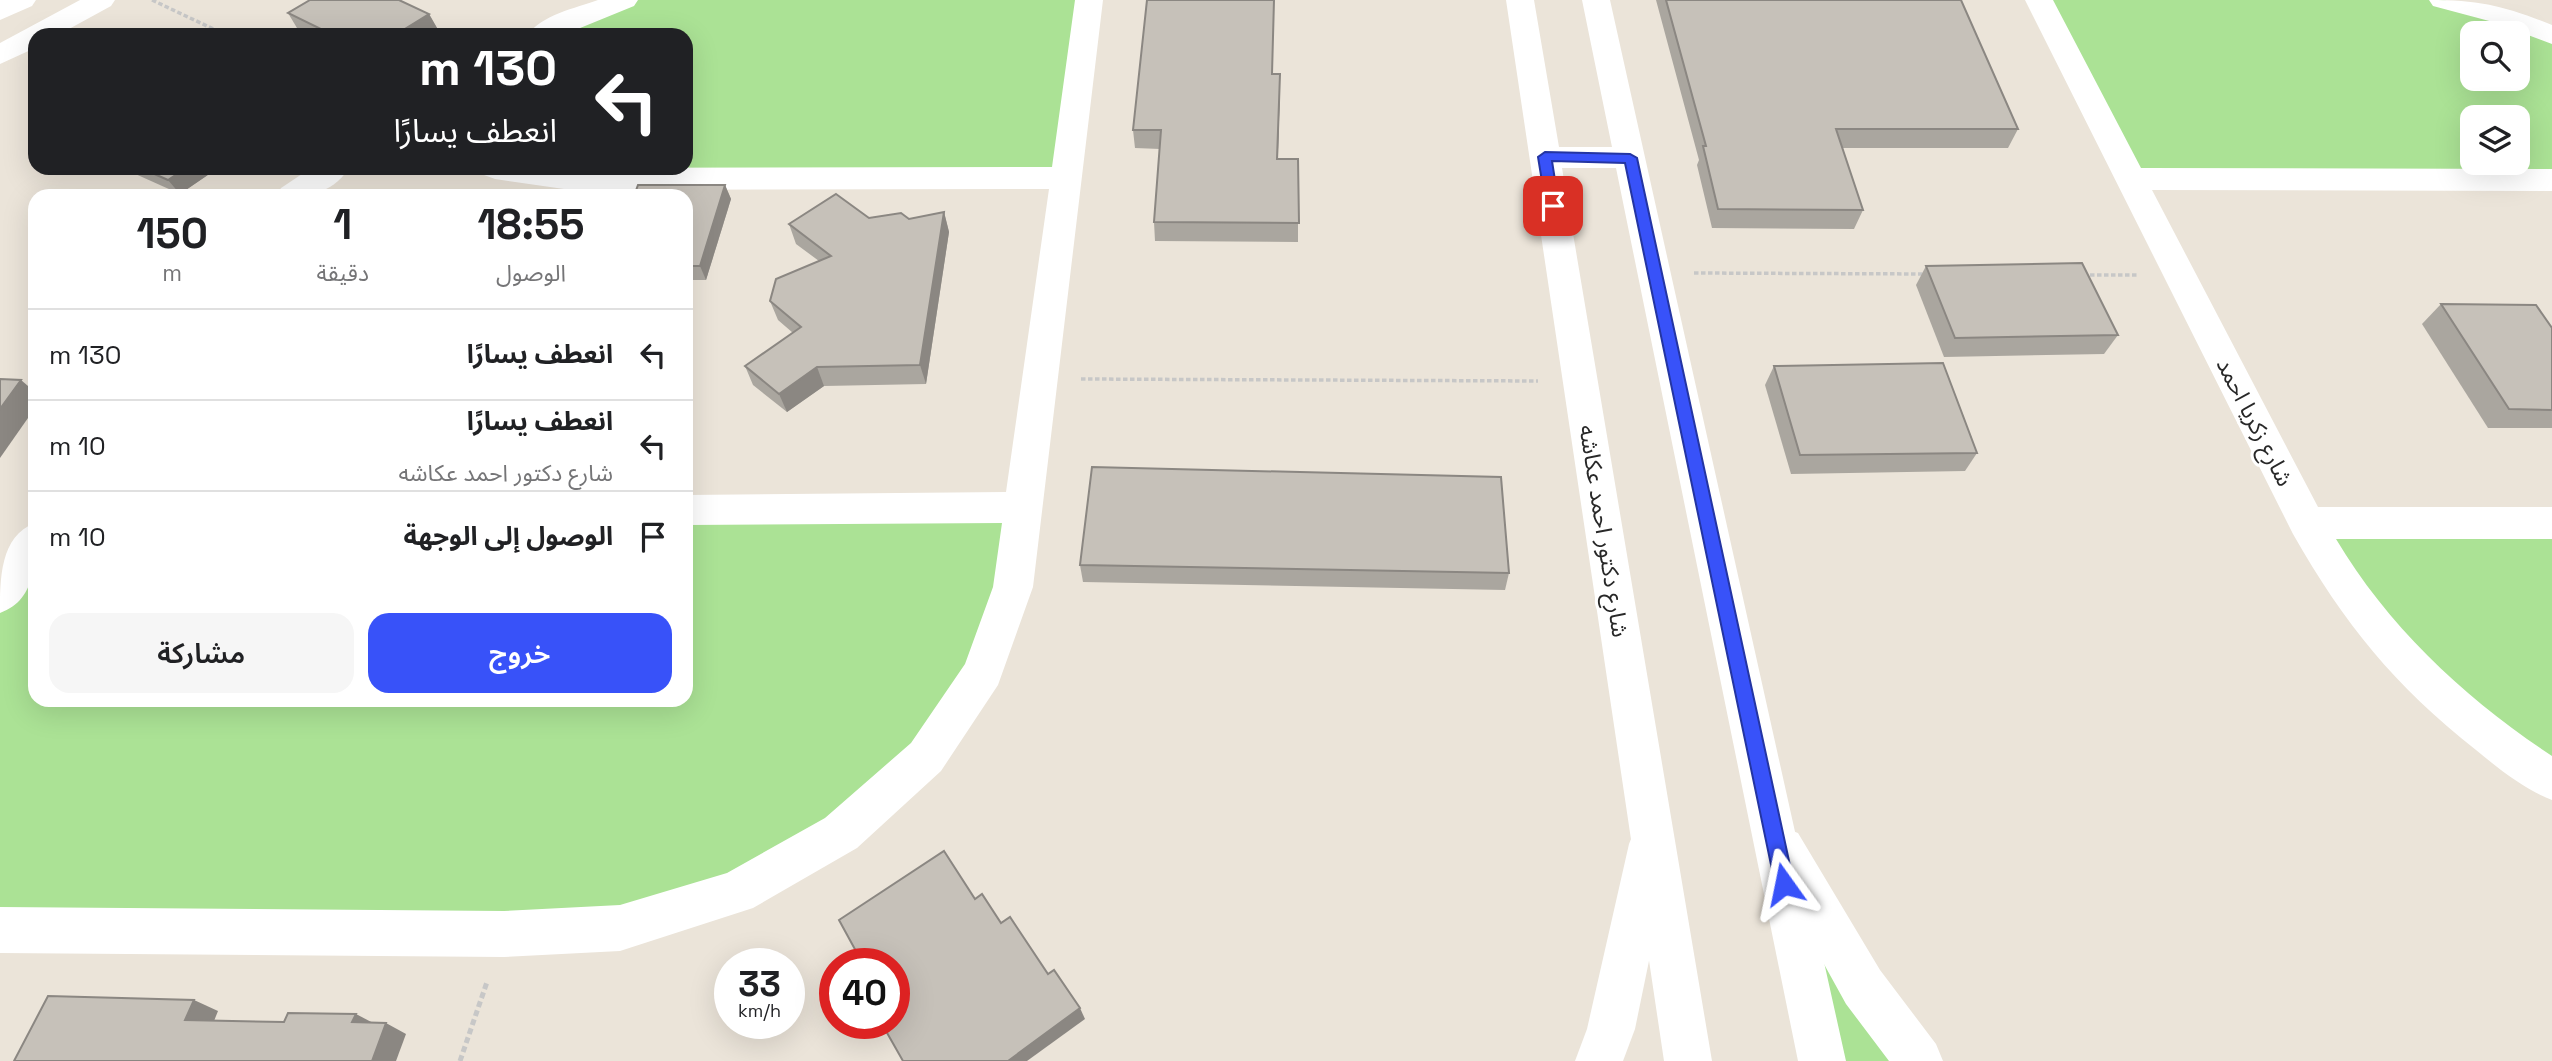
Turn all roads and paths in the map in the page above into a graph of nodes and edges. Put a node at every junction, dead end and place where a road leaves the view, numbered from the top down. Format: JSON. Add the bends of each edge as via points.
{"nodes":[{"id":1,"x":22,"y":0,"type":"edge"},
{"id":2,"x":101,"y":0,"type":"edge"},
{"id":3,"x":152,"y":0,"type":"edge"},
{"id":4,"x":624,"y":0,"type":"edge"},
{"id":5,"x":1089,"y":0,"type":"edge"},
{"id":6,"x":1520,"y":0,"type":"edge"},
{"id":7,"x":1596,"y":0,"type":"edge"},
{"id":8,"x":2039,"y":0,"type":"edge"},
{"id":9,"x":2443,"y":0,"type":"edge"},
{"id":10,"x":0,"y":11,"type":"edge"},
{"id":11,"x":49,"y":28,"type":"edge"},
{"id":12,"x":211,"y":28,"type":"edge"},
{"id":13,"x":554,"y":28,"type":"edge"},
{"id":14,"x":2552,"y":35,"type":"edge"},
{"id":15,"x":28,"y":39,"type":"edge"},
{"id":16,"x":0,"y":55,"type":"edge"},
{"id":17,"x":1545,"y":157,"type":"junction"},
{"id":18,"x":1630,"y":158,"type":"junction"},
{"id":19,"x":323,"y":175,"type":"edge"},
{"id":20,"x":543,"y":175,"type":"edge"},
{"id":21,"x":1066,"y":178,"type":"junction"},
{"id":22,"x":2130,"y":179,"type":"junction"},
{"id":23,"x":2552,"y":180,"type":"edge"},
{"id":24,"x":302,"y":189,"type":"edge"},
{"id":25,"x":1654,"y":272,"type":"junction"},
{"id":26,"x":1931,"y":274,"type":"edge"},
{"id":27,"x":2069,"y":275,"type":"edge"},
{"id":28,"x":2180,"y":275,"type":"junction"},
{"id":29,"x":1039,"y":379,"type":"junction"},
{"id":30,"x":1580,"y":381,"type":"junction"},
{"id":31,"x":1023,"y":507,"type":"junction"},
{"id":32,"x":693,"y":510,"type":"edge"},
{"id":33,"x":2307,"y":523,"type":"junction"},
{"id":34,"x":2552,"y":523,"type":"edge"},
{"id":35,"x":28,"y":550,"type":"edge"},
{"id":36,"x":0,"y":596,"type":"edge"},
{"id":37,"x":2552,"y":780,"type":"edge"},
{"id":38,"x":1774,"y":833,"type":"junction"},
{"id":39,"x":1653,"y":835,"type":"junction"},
{"id":40,"x":0,"y":930,"type":"edge"},
{"id":41,"x":504,"y":934,"type":"junction"},
{"id":42,"x":460,"y":1061,"type":"edge"},
{"id":43,"x":1599,"y":1061,"type":"edge"},
{"id":44,"x":1688,"y":1061,"type":"edge"},
{"id":45,"x":1822,"y":1061,"type":"edge"},
{"id":46,"x":1919,"y":1061,"type":"edge"}],
"edges":[{"from":1,"to":10,"type":"street"},
{"from":2,"to":11,"type":"street"},
{"from":3,"to":12,"type":"path"},
{"from":4,"to":13,"type":"street"},
{"from":5,"to":21,"type":"street"},
{"from":6,"to":17,"type":"street","name":"شارع دكتور احمد عكاشه"},
{"from":7,"to":18,"type":"street"},
{"from":8,"to":22,"type":"street","name":"شارع زكريا احمد"},
{"from":9,"to":14,"type":"street"},
{"from":15,"to":16,"type":"street"},
{"from":17,"to":18,"type":"street"},
{"from":17,"to":30,"type":"street","name":"شارع دكتور احمد عكاشه"},
{"from":18,"to":25,"type":"street"},
{"from":19,"to":24,"type":"street"},
{"from":20,"to":21,"type":"street","via":[[571,179]]},
{"from":21,"to":29,"type":"street"},
{"from":22,"to":23,"type":"street"},
{"from":22,"to":28,"type":"street","name":"شارع زكريا احمد"},
{"from":25,"to":26,"type":"path"},
{"from":25,"to":38,"type":"street"},
{"from":27,"to":28,"type":"path"},
{"from":28,"to":33,"type":"street","name":"شارع زكريا احمد"},
{"from":29,"to":30,"type":"path"},
{"from":29,"to":31,"type":"street"},
{"from":30,"to":39,"type":"street","name":"شارع دكتور احمد عكاشه"},
{"from":31,"to":32,"type":"street"},
{"from":31,"to":41,"type":"street","via":[[1013,587],[983,672],[926,757],[841,833],[737,892],[620,928]]},
{"from":33,"to":34,"type":"street"},
{"from":33,"to":37,"type":"street","name":"شارع زكريا احمد","via":[[2351,596],[2416,672],[2501,747]]},
{"from":35,"to":36,"type":"street"},
{"from":38,"to":45,"type":"street"},
{"from":38,"to":46,"type":"street","via":[[1863,987]]},
{"from":39,"to":43,"type":"street","via":[[1611,1029]]},
{"from":39,"to":44,"type":"street","name":"شارع دكتور احمد عكاشه"},
{"from":40,"to":41,"type":"street"},
{"from":41,"to":42,"type":"path"}]}
